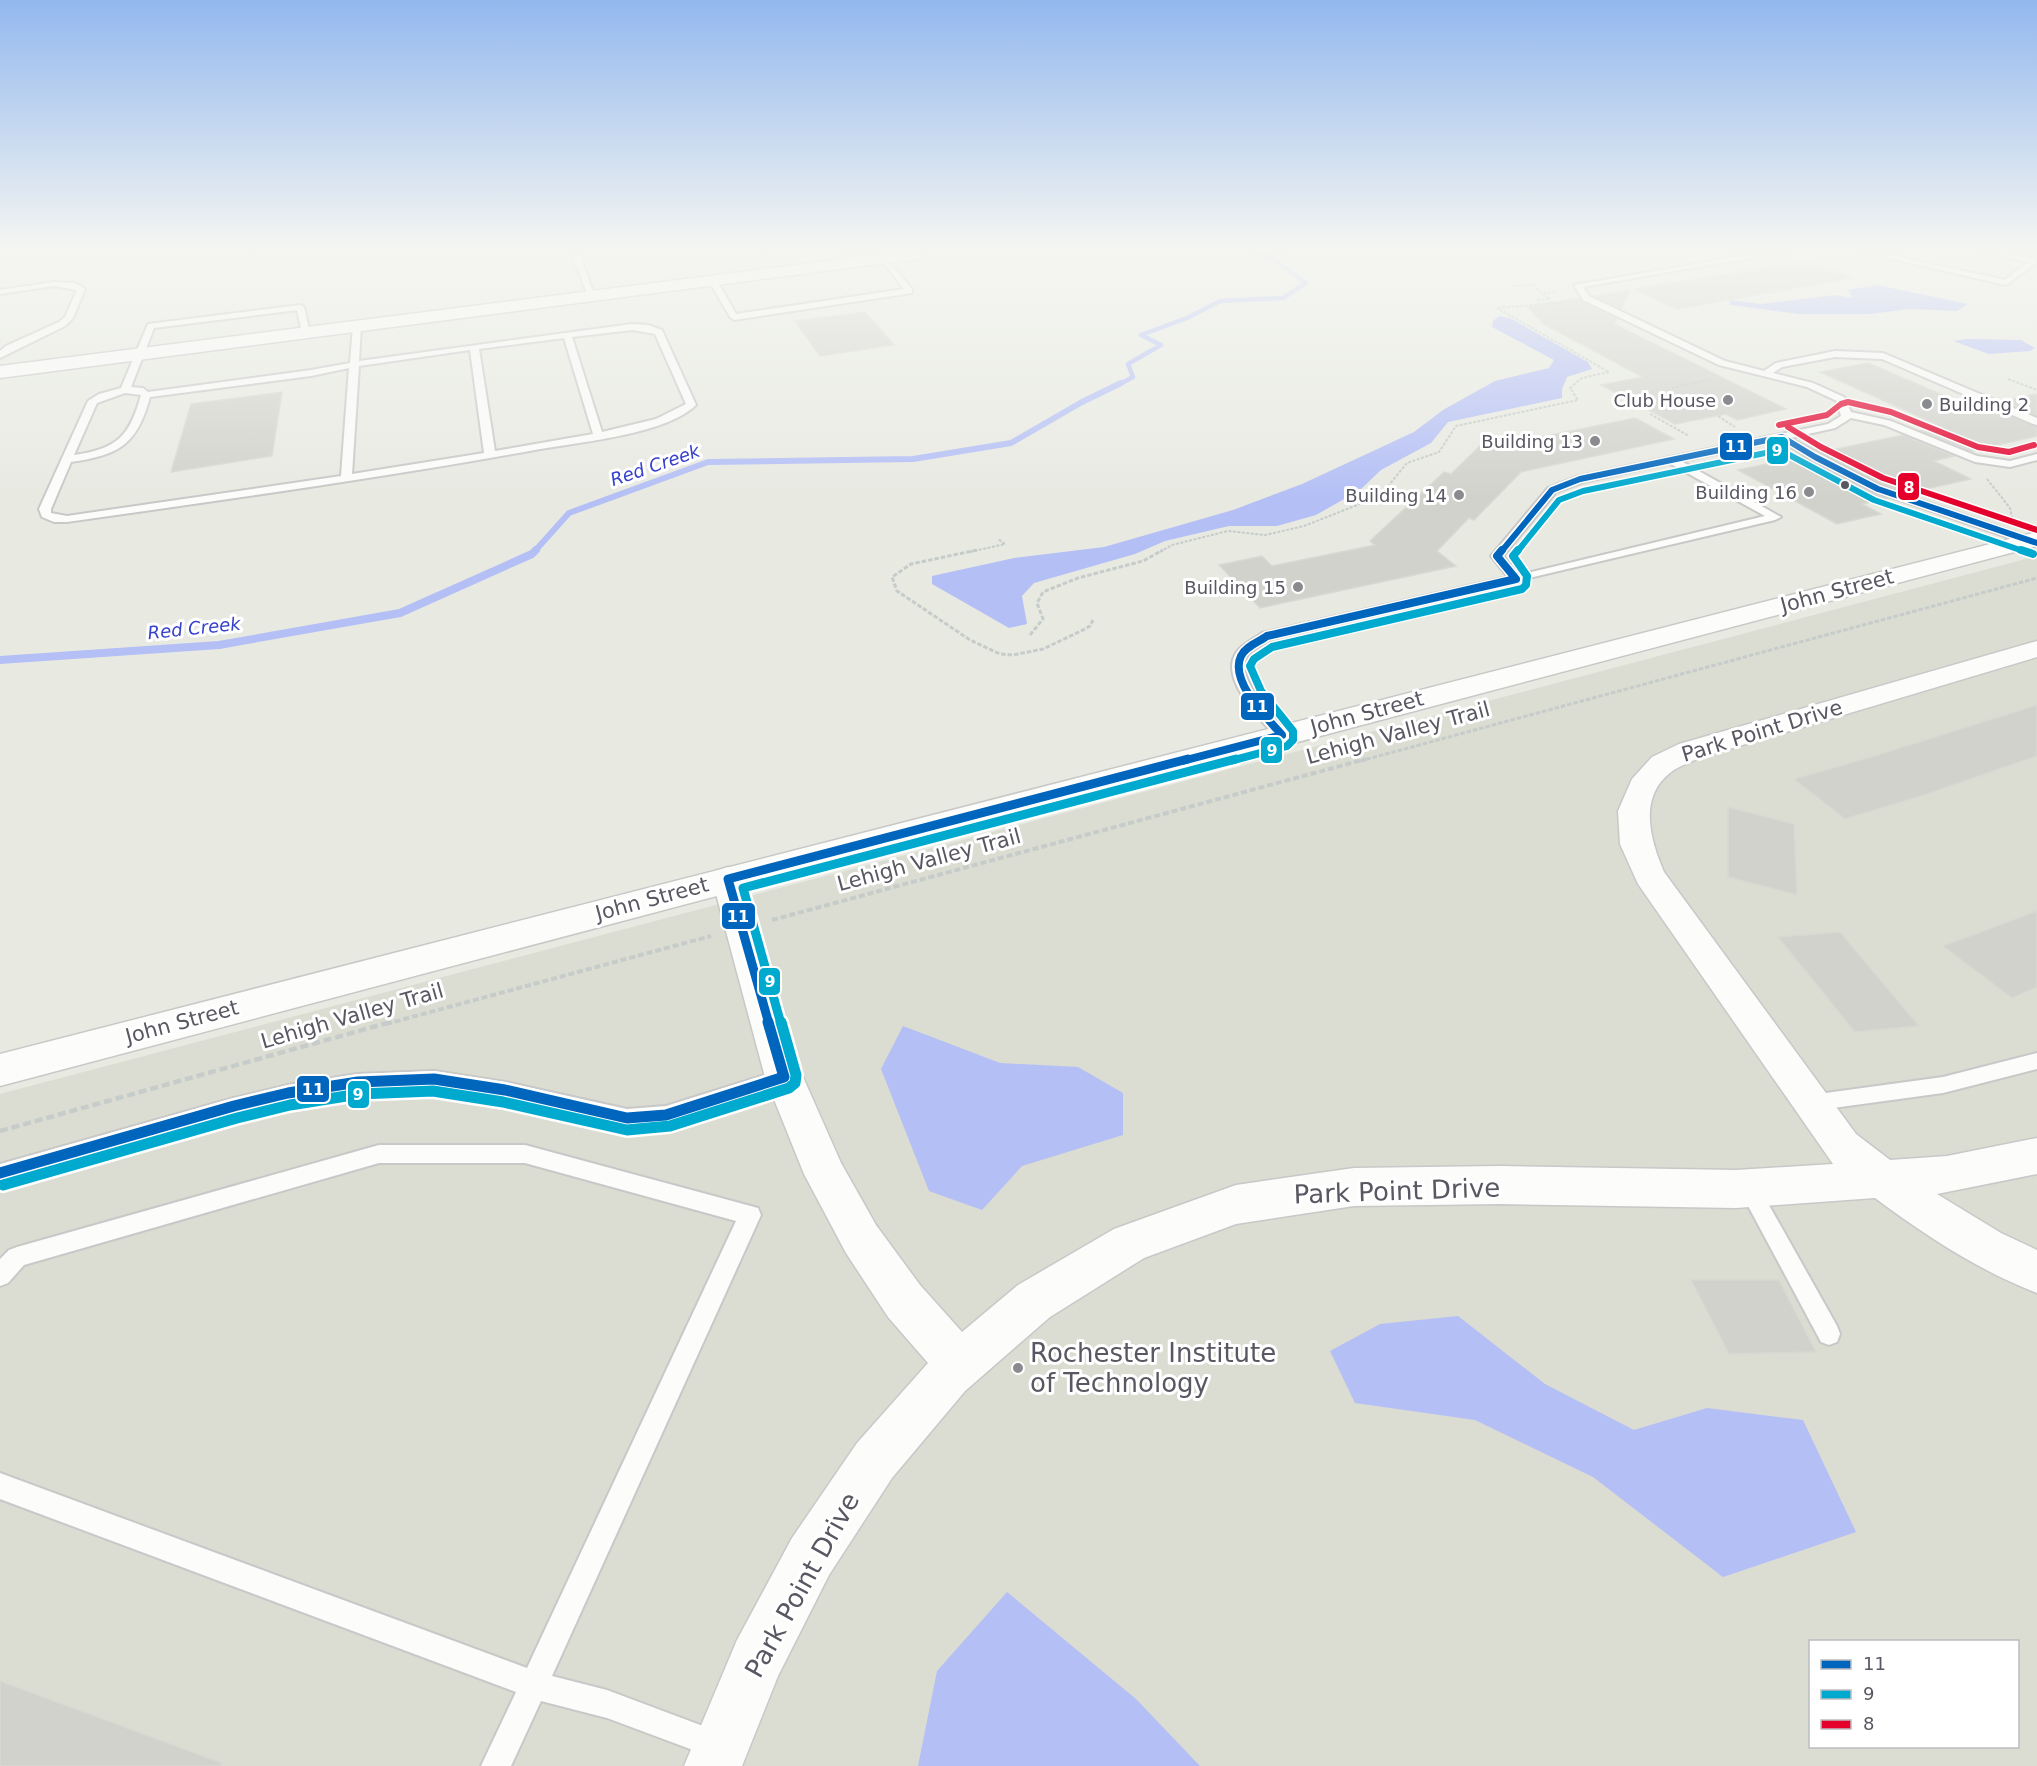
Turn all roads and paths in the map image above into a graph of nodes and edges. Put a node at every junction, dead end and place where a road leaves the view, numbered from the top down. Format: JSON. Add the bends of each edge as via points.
{"nodes":[{"id":1,"x":42,"y":333,"type":"edge"},
{"id":2,"x":148,"y":333,"type":"edge"},
{"id":3,"x":303,"y":333,"type":"edge"},
{"id":4,"x":356,"y":333,"type":"edge"},
{"id":5,"x":580,"y":333,"type":"edge"},
{"id":6,"x":660,"y":333,"type":"edge"},
{"id":7,"x":1541,"y":333,"type":"edge"},
{"id":8,"x":1660,"y":333,"type":"edge"},
{"id":9,"x":567,"y":335,"type":"junction"},
{"id":10,"x":474,"y":347,"type":"junction"},
{"id":11,"x":1,"y":353,"type":"edge"},
{"id":12,"x":139,"y":354,"type":"junction"},
{"id":13,"x":353,"y":364,"type":"junction"},
{"id":14,"x":0,"y":372,"type":"edge"},
{"id":15,"x":1706,"y":374,"type":"dead end"},
{"id":16,"x":1765,"y":375,"type":"junction"},
{"id":17,"x":2008,"y":379,"type":"dead end"},
{"id":18,"x":1672,"y":388,"type":"dead end"},
{"id":19,"x":125,"y":390,"type":"junction"},
{"id":20,"x":2037,"y":390,"type":"edge"},
{"id":21,"x":146,"y":395,"type":"junction"},
{"id":22,"x":1650,"y":414,"type":"dead end"},
{"id":23,"x":1847,"y":414,"type":"junction"},
{"id":24,"x":1718,"y":416,"type":"dead end"},
{"id":25,"x":2037,"y":422,"type":"edge"},
{"id":26,"x":1739,"y":429,"type":"dead end"},
{"id":27,"x":598,"y":435,"type":"junction"},
{"id":28,"x":1782,"y":437,"type":"junction"},
{"id":29,"x":1692,"y":438,"type":"dead end"},
{"id":30,"x":490,"y":455,"type":"junction"},
{"id":31,"x":2037,"y":457,"type":"edge"},
{"id":32,"x":68,"y":459,"type":"junction"},
{"id":33,"x":1673,"y":461,"type":"junction"},
{"id":34,"x":1987,"y":474,"type":"dead end"},
{"id":35,"x":346,"y":478,"type":"junction"},
{"id":36,"x":2013,"y":520,"type":"dead end"},
{"id":37,"x":999,"y":538,"type":"dead end"},
{"id":38,"x":2034,"y":541,"type":"edge"},
{"id":39,"x":2037,"y":578,"type":"edge"},
{"id":40,"x":1516,"y":579,"type":"junction"},
{"id":41,"x":1093,"y":620,"type":"dead end"},
{"id":42,"x":1030,"y":635,"type":"dead end"},
{"id":43,"x":2037,"y":649,"type":"edge"},
{"id":44,"x":1282,"y":735,"type":"junction"},
{"id":45,"x":728,"y":879,"type":"junction"},
{"id":46,"x":768,"y":921,"type":"dead end"},
{"id":47,"x":714,"y":935,"type":"dead end"},
{"id":48,"x":2037,"y":1061,"type":"edge"},
{"id":49,"x":0,"y":1070,"type":"edge"},
{"id":50,"x":784,"y":1077,"type":"junction"},
{"id":51,"x":1810,"y":1103,"type":"junction"},
{"id":52,"x":0,"y":1131,"type":"edge"},
{"id":53,"x":2037,"y":1156,"type":"edge"},
{"id":54,"x":0,"y":1173,"type":"edge"},
{"id":55,"x":1881,"y":1179,"type":"junction"},
{"id":56,"x":1749,"y":1189,"type":"junction"},
{"id":57,"x":2037,"y":1272,"type":"edge"},
{"id":58,"x":0,"y":1275,"type":"edge"},
{"id":59,"x":1829,"y":1334,"type":"dead end"},
{"id":60,"x":958,"y":1362,"type":"junction"},
{"id":61,"x":0,"y":1486,"type":"edge"},
{"id":62,"x":534,"y":1685,"type":"junction"},
{"id":63,"x":717,"y":1756,"type":"edge"},
{"id":64,"x":496,"y":1766,"type":"edge"}],
"edges":[{"from":1,"to":11,"type":"lane"},
{"from":2,"to":12,"type":"lane"},
{"from":3,"to":12,"type":"street"},
{"from":4,"to":13,"type":"lane"},
{"from":5,"to":9,"type":"lane"},
{"from":6,"to":27,"type":"lane","via":[[691,405],[677,416]]},
{"from":7,"to":42,"type":"path","via":[[1609,372],[1582,378],[1570,388],[1578,400],[1456,426],[1439,452],[1407,463],[1380,496],[1304,526],[1265,536],[1228,531],[1172,545],[1143,561],[1043,592],[1037,603],[1043,619]]},
{"from":8,"to":16,"type":"lane","via":[[1722,363]]},
{"from":9,"to":10,"type":"lane"},
{"from":9,"to":27,"type":"lane"},
{"from":10,"to":13,"type":"lane"},
{"from":10,"to":30,"type":"lane"},
{"from":12,"to":14,"type":"street"},
{"from":12,"to":19,"type":"lane"},
{"from":13,"to":21,"type":"lane"},
{"from":13,"to":35,"type":"lane"},
{"from":15,"to":18,"type":"path","via":[[1716,379]]},
{"from":16,"to":23,"type":"lane","via":[[1810,385],[1841,399]]},
{"from":16,"to":25,"type":"lane","via":[[1779,365],[1835,354],[1883,356]]},
{"from":17,"to":20,"type":"path"},
{"from":19,"to":21,"type":"lane","via":[[143,391]]},
{"from":19,"to":32,"type":"lane","via":[[93,401]]},
{"from":21,"to":32,"type":"lane","via":[[134,430],[122,442],[107,451]]},
{"from":22,"to":29,"type":"path"},
{"from":23,"to":28,"type":"lane","via":[[1831,426]]},
{"from":23,"to":31,"type":"lane","via":[[1887,423],[1976,459],[2010,464]]},
{"from":24,"to":26,"type":"path"},
{"from":27,"to":30,"type":"lane"},
{"from":28,"to":33,"type":"lane"},
{"from":28,"to":38,"type":"lane","via":[[1878,489]]},
{"from":30,"to":35,"type":"lane"},
{"from":32,"to":35,"type":"lane","via":[[45,509],[46,515],[54,519]]},
{"from":33,"to":40,"type":"lane","via":[[1581,479],[1552,490],[1497,556]]},
{"from":33,"to":40,"type":"lane","via":[[1775,517]]},
{"from":34,"to":36,"type":"path","via":[[1991,486],[2010,508]]},
{"from":37,"to":41,"type":"path","via":[[1005,544],[911,564],[892,577],[897,591],[984,649],[1011,656],[1049,647],[1090,626]]},
{"from":38,"to":44,"type":"street","name":"John Street"},
{"from":39,"to":46,"type":"path","name":"Lehigh Valley Trail"},
{"from":40,"to":44,"type":"lane","via":[[1267,636],[1242,655],[1238,665],[1247,693]]},
{"from":43,"to":51,"type":"street","name":"Park Point Drive","via":[[1689,751],[1662,764],[1642,786],[1633,811],[1636,844],[1650,876]]},
{"from":44,"to":45,"type":"street","name":"John Street"},
{"from":45,"to":49,"type":"street","name":"John Street"},
{"from":45,"to":50,"type":"street"},
{"from":47,"to":52,"type":"path","name":"Lehigh Valley Trail"},
{"from":48,"to":51,"type":"lane","via":[[1943,1085]]},
{"from":50,"to":54,"type":"lane","via":[[666,1115],[627,1118],[505,1090],[434,1079],[358,1082],[234,1106]]},
{"from":50,"to":60,"type":"street","via":[[825,1174],[861,1239],[904,1301]]},
{"from":51,"to":55,"type":"street","name":"Park Point Drive","via":[[1842,1147]]},
{"from":53,"to":55,"type":"street","name":"Park Point Drive","via":[[1933,1176]]},
{"from":55,"to":56,"type":"street","name":"Park Point Drive"},
{"from":55,"to":57,"type":"street","name":"Park Point Drive","via":[[1963,1233]]},
{"from":56,"to":59,"type":"lane"},
{"from":56,"to":60,"type":"street","name":"Park Point Drive","via":[[1352,1187],[1270,1196],[1185,1220],[1102,1256],[1032,1301]]},
{"from":58,"to":62,"type":"lane","via":[[17,1257],[379,1154],[525,1154],[750,1215]]},
{"from":60,"to":63,"type":"street","name":"Park Point Drive","via":[[884,1445],[830,1523],[766,1639]]},
{"from":61,"to":62,"type":"lane"},
{"from":62,"to":63,"type":"lane","via":[[607,1704]]},
{"from":62,"to":64,"type":"lane"}]}
